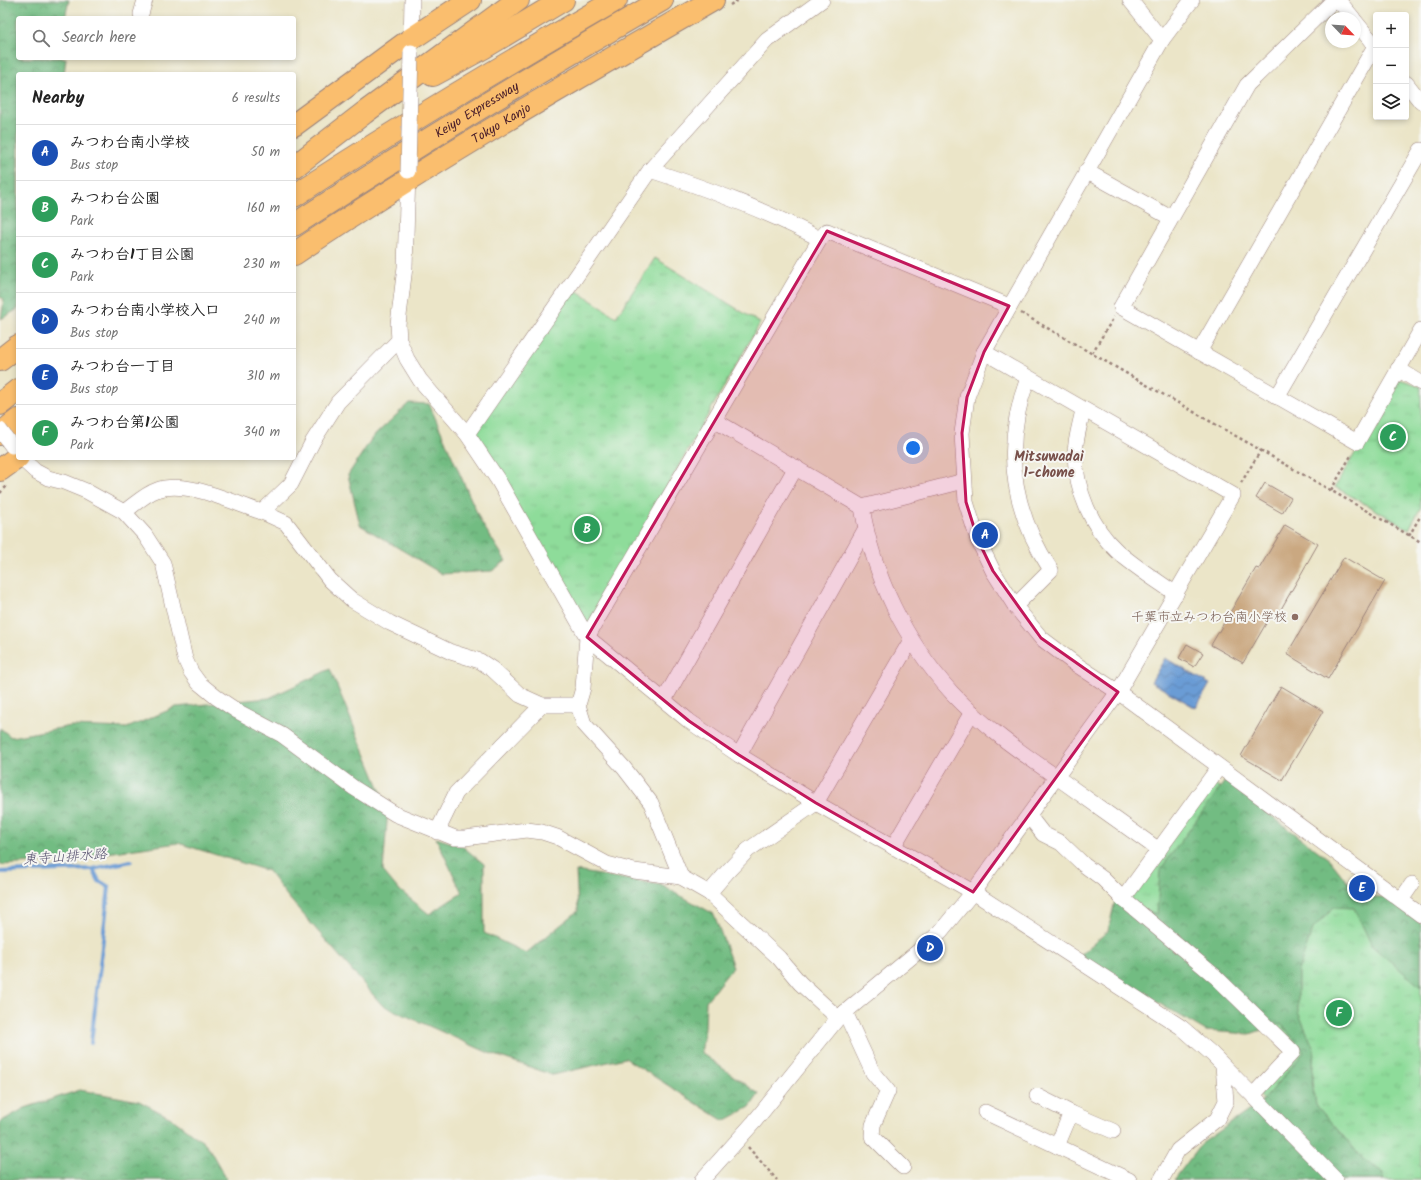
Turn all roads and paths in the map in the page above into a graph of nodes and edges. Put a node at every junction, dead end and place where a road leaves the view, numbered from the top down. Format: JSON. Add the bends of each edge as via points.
{"nodes":[{"id":1,"x":412,"y":0,"type":"edge"},
{"id":2,"x":470,"y":0,"type":"edge"},
{"id":3,"x":518,"y":0,"type":"edge"},
{"id":4,"x":563,"y":0,"type":"edge"},
{"id":5,"x":616,"y":0,"type":"edge"},
{"id":6,"x":662,"y":0,"type":"edge"},
{"id":7,"x":713,"y":0,"type":"edge"},
{"id":8,"x":822,"y":0,"type":"edge"},
{"id":9,"x":1130,"y":0,"type":"edge"},
{"id":10,"x":1192,"y":0,"type":"edge"},
{"id":11,"x":1334,"y":0,"type":"edge"},
{"id":12,"x":1338,"y":0,"type":"edge"},
{"id":13,"x":1348,"y":12,"type":"edge"},
{"id":14,"x":1361,"y":28,"type":"edge"},
{"id":15,"x":1162,"y":40,"type":"junction"},
{"id":16,"x":1373,"y":43,"type":"edge"},
{"id":17,"x":411,"y":45,"type":"junction"},
{"id":18,"x":1375,"y":48,"type":"edge"},
{"id":19,"x":1407,"y":84,"type":"edge"},
{"id":20,"x":1421,"y":102,"type":"edge"},
{"id":21,"x":364,"y":113,"type":"junction"},
{"id":22,"x":296,"y":124,"type":"edge"},
{"id":23,"x":1421,"y":150,"type":"edge"},
{"id":24,"x":296,"y":165,"type":"edge"},
{"id":25,"x":650,"y":170,"type":"junction"},
{"id":26,"x":1086,"y":171,"type":"junction"},
{"id":27,"x":408,"y":177,"type":"junction"},
{"id":28,"x":296,"y":195,"type":"edge"},
{"id":29,"x":1171,"y":218,"type":"junction"},
{"id":30,"x":296,"y":224,"type":"edge"},
{"id":31,"x":820,"y":239,"type":"junction"},
{"id":32,"x":296,"y":253,"type":"edge"},
{"id":33,"x":1009,"y":306,"type":"junction"},
{"id":34,"x":1121,"y":307,"type":"junction"},
{"id":35,"x":1421,"y":330,"type":"edge"},
{"id":36,"x":399,"y":340,"type":"junction"},
{"id":37,"x":16,"y":348,"type":"edge"},
{"id":38,"x":984,"y":352,"type":"junction"},
{"id":39,"x":1199,"y":352,"type":"junction"},
{"id":40,"x":1092,"y":353,"type":"junction"},
{"id":41,"x":0,"y":360,"type":"edge"},
{"id":42,"x":1398,"y":370,"type":"junction"},
{"id":43,"x":1028,"y":378,"type":"junction"},
{"id":44,"x":1421,"y":383,"type":"edge"},
{"id":45,"x":16,"y":392,"type":"edge"},
{"id":46,"x":1277,"y":397,"type":"junction"},
{"id":47,"x":0,"y":404,"type":"edge"},
{"id":48,"x":1083,"y":410,"type":"junction"},
{"id":49,"x":714,"y":420,"type":"junction"},
{"id":50,"x":0,"y":430,"type":"edge"},
{"id":51,"x":467,"y":434,"type":"junction"},
{"id":52,"x":16,"y":435,"type":"edge"},
{"id":53,"x":1357,"y":442,"type":"junction"},
{"id":54,"x":14,"y":450,"type":"edge"},
{"id":55,"x":1261,"y":450,"type":"junction"},
{"id":56,"x":24,"y":460,"type":"edge"},
{"id":57,"x":796,"y":468,"type":"junction"},
{"id":58,"x":0,"y":470,"type":"edge"},
{"id":59,"x":964,"y":481,"type":"junction"},
{"id":60,"x":1331,"y":490,"type":"junction"},
{"id":61,"x":1233,"y":496,"type":"junction"},
{"id":62,"x":862,"y":507,"type":"junction"},
{"id":63,"x":124,"y":512,"type":"junction"},
{"id":64,"x":262,"y":512,"type":"junction"},
{"id":65,"x":1421,"y":514,"type":"edge"},
{"id":66,"x":866,"y":528,"type":"junction"},
{"id":67,"x":1409,"y":536,"type":"junction"},
{"id":68,"x":1421,"y":542,"type":"edge"},
{"id":69,"x":1176,"y":594,"type":"junction"},
{"id":70,"x":1016,"y":606,"type":"junction"},
{"id":71,"x":587,"y":637,"type":"junction"},
{"id":72,"x":911,"y":640,"type":"junction"},
{"id":73,"x":1118,"y":692,"type":"junction"},
{"id":74,"x":664,"y":700,"type":"junction"},
{"id":75,"x":542,"y":705,"type":"junction"},
{"id":76,"x":578,"y":705,"type":"junction"},
{"id":77,"x":972,"y":712,"type":"junction"},
{"id":78,"x":739,"y":755,"type":"junction"},
{"id":79,"x":1219,"y":767,"type":"junction"},
{"id":80,"x":1057,"y":778,"type":"junction"},
{"id":81,"x":816,"y":803,"type":"junction"},
{"id":82,"x":1029,"y":816,"type":"junction"},
{"id":83,"x":437,"y":832,"type":"junction"},
{"id":84,"x":893,"y":847,"type":"junction"},
{"id":85,"x":1159,"y":850,"type":"junction"},
{"id":86,"x":681,"y":877,"type":"junction"},
{"id":87,"x":1412,"y":884,"type":"dead end"},
{"id":88,"x":973,"y":892,"type":"junction"},
{"id":89,"x":709,"y":894,"type":"junction"},
{"id":90,"x":1123,"y":900,"type":"junction"},
{"id":91,"x":1401,"y":900,"type":"junction"},
{"id":92,"x":1421,"y":915,"type":"edge"},
{"id":93,"x":841,"y":1015,"type":"junction"},
{"id":94,"x":1224,"y":1066,"type":"junction"},
{"id":95,"x":1037,"y":1096,"type":"dead end"},
{"id":96,"x":1253,"y":1096,"type":"junction"},
{"id":97,"x":985,"y":1112,"type":"dead end"},
{"id":98,"x":1071,"y":1114,"type":"junction"},
{"id":99,"x":1113,"y":1131,"type":"dead end"},
{"id":100,"x":740,"y":1138,"type":"junction"},
{"id":101,"x":1057,"y":1146,"type":"junction"},
{"id":102,"x":903,"y":1167,"type":"dead end"},
{"id":103,"x":702,"y":1180,"type":"edge"},
{"id":104,"x":776,"y":1180,"type":"edge"},
{"id":105,"x":1130,"y":1180,"type":"edge"},
{"id":106,"x":1161,"y":1180,"type":"edge"},
{"id":107,"x":1336,"y":1180,"type":"edge"}],
"edges":[{"from":1,"to":17,"type":"street"},
{"from":2,"to":17,"type":"highway"},
{"from":3,"to":21,"type":"highway"},
{"from":4,"to":21,"type":"highway"},
{"from":5,"to":28,"type":"highway","name":"Keiyo Expressway","via":[[464,89]]},
{"from":6,"to":30,"type":"highway","name":"Keiyo Expressway","via":[[481,107]]},
{"from":7,"to":27,"type":"highway","name":"Tokyo Kanjo"},
{"from":8,"to":25,"type":"street","via":[[767,40]]},
{"from":9,"to":15,"type":"street"},
{"from":10,"to":15,"type":"street"},
{"from":11,"to":29,"type":"street","via":[[1247,85]]},
{"from":12,"to":13,"type":"street"},
{"from":14,"to":16,"type":"street"},
{"from":15,"to":26,"type":"street"},
{"from":17,"to":22,"type":"highway"},
{"from":17,"to":27,"type":"street","bridge":true},
{"from":18,"to":39,"type":"street"},
{"from":19,"to":20,"type":"street"},
{"from":21,"to":24,"type":"highway"},
{"from":23,"to":46,"type":"street"},
{"from":25,"to":31,"type":"street","via":[[696,185],[790,223]]},
{"from":25,"to":51,"type":"street"},
{"from":26,"to":29,"type":"street"},
{"from":26,"to":33,"type":"street"},
{"from":27,"to":32,"type":"highway","name":"Tokyo Kanjo"},
{"from":27,"to":36,"type":"street"},
{"from":29,"to":34,"type":"street"},
{"from":31,"to":33,"type":"street","via":[[827,231]]},
{"from":31,"to":49,"type":"street"},
{"from":33,"to":38,"type":"street"},
{"from":33,"to":40,"type":"path"},
{"from":34,"to":39,"type":"street"},
{"from":34,"to":40,"type":"path"},
{"from":35,"to":42,"type":"street"},
{"from":36,"to":51,"type":"street","via":[[420,380]]},
{"from":36,"to":64,"type":"street","via":[[338,402],[313,441],[291,484]]},
{"from":37,"to":41,"type":"highway"},
{"from":38,"to":43,"type":"street"},
{"from":38,"to":59,"type":"street","via":[[967,397],[962,433]]},
{"from":39,"to":46,"type":"street"},
{"from":40,"to":55,"type":"path"},
{"from":42,"to":44,"type":"street"},
{"from":42,"to":53,"type":"street"},
{"from":43,"to":48,"type":"street"},
{"from":43,"to":70,"type":"street","via":[[1016,415],[1013,470],[1026,525],[1037,549],[1051,570]]},
{"from":45,"to":47,"type":"highway"},
{"from":46,"to":53,"type":"street"},
{"from":48,"to":61,"type":"street"},
{"from":48,"to":69,"type":"street","via":[[1075,454],[1078,478],[1092,518],[1116,550]]},
{"from":49,"to":57,"type":"street"},
{"from":49,"to":71,"type":"street"},
{"from":50,"to":54,"type":"street","bridge":true},
{"from":51,"to":71,"type":"street","via":[[498,480]]},
{"from":52,"to":54,"type":"highway"},
{"from":53,"to":60,"type":"path"},
{"from":54,"to":58,"type":"highway"},
{"from":55,"to":60,"type":"path"},
{"from":55,"to":61,"type":"path"},
{"from":56,"to":63,"type":"street","via":[[35,471],[48,478],[86,491]]},
{"from":57,"to":62,"type":"street"},
{"from":57,"to":74,"type":"street"},
{"from":59,"to":62,"type":"street"},
{"from":59,"to":70,"type":"street","via":[[966,502],[978,540],[993,571]]},
{"from":60,"to":67,"type":"path"},
{"from":61,"to":69,"type":"street"},
{"from":62,"to":66,"type":"street"},
{"from":63,"to":64,"type":"street","via":[[157,490],[173,486],[188,487]]},
{"from":63,"to":83,"type":"street","via":[[145,535],[163,563],[185,659],[199,683],[237,711],[282,735],[354,788],[395,814]]},
{"from":64,"to":75,"type":"street","via":[[286,523],[330,580],[352,600],[390,623],[451,652],[480,661],[492,668],[520,695]]},
{"from":65,"to":67,"type":"path"},
{"from":66,"to":72,"type":"street","via":[[891,603]]},
{"from":66,"to":78,"type":"street"},
{"from":67,"to":68,"type":"path"},
{"from":69,"to":73,"type":"street"},
{"from":70,"to":73,"type":"street","via":[[1041,638]]},
{"from":71,"to":74,"type":"street"},
{"from":71,"to":76,"type":"street","via":[[583,688]]},
{"from":72,"to":77,"type":"street","via":[[951,692]]},
{"from":72,"to":81,"type":"street"},
{"from":73,"to":79,"type":"street"},
{"from":73,"to":80,"type":"street"},
{"from":74,"to":78,"type":"street","via":[[689,721]]},
{"from":75,"to":76,"type":"street"},
{"from":75,"to":83,"type":"street","via":[[456,793]]},
{"from":76,"to":86,"type":"street","via":[[584,724],[624,768],[651,803]]},
{"from":77,"to":80,"type":"street","via":[[1017,751]]},
{"from":77,"to":84,"type":"street"},
{"from":78,"to":81,"type":"street"},
{"from":79,"to":85,"type":"street"},
{"from":79,"to":91,"type":"street"},
{"from":80,"to":82,"type":"street"},
{"from":80,"to":85,"type":"street"},
{"from":81,"to":84,"type":"street"},
{"from":81,"to":89,"type":"street","via":[[748,850]]},
{"from":82,"to":88,"type":"street"},
{"from":82,"to":90,"type":"street","via":[[1043,834],[1061,843]]},
{"from":83,"to":86,"type":"street","via":[[455,838],[527,830],[542,832],[557,837],[607,864],[634,872]]},
{"from":84,"to":88,"type":"street"},
{"from":85,"to":90,"type":"street"},
{"from":86,"to":89,"type":"street"},
{"from":87,"to":91,"type":"street"},
{"from":88,"to":93,"type":"street","via":[[941,931]]},
{"from":88,"to":94,"type":"street","via":[[1181,1027]]},
{"from":89,"to":93,"type":"street","via":[[779,958],[800,983]]},
{"from":90,"to":96,"type":"street","via":[[1216,977],[1293,1052]]},
{"from":91,"to":92,"type":"street"},
{"from":93,"to":100,"type":"street"},
{"from":93,"to":102,"type":"street","via":[[873,1073],[888,1092],[873,1125],[872,1136]]},
{"from":94,"to":96,"type":"street"},
{"from":94,"to":106,"type":"street","via":[[1226,1101],[1217,1120],[1178,1150]]},
{"from":95,"to":98,"type":"street"},
{"from":96,"to":107,"type":"street"},
{"from":97,"to":101,"type":"street"},
{"from":98,"to":99,"type":"street"},
{"from":98,"to":101,"type":"street"},
{"from":100,"to":103,"type":"street"},
{"from":100,"to":104,"type":"path"},
{"from":101,"to":105,"type":"street"}]}
